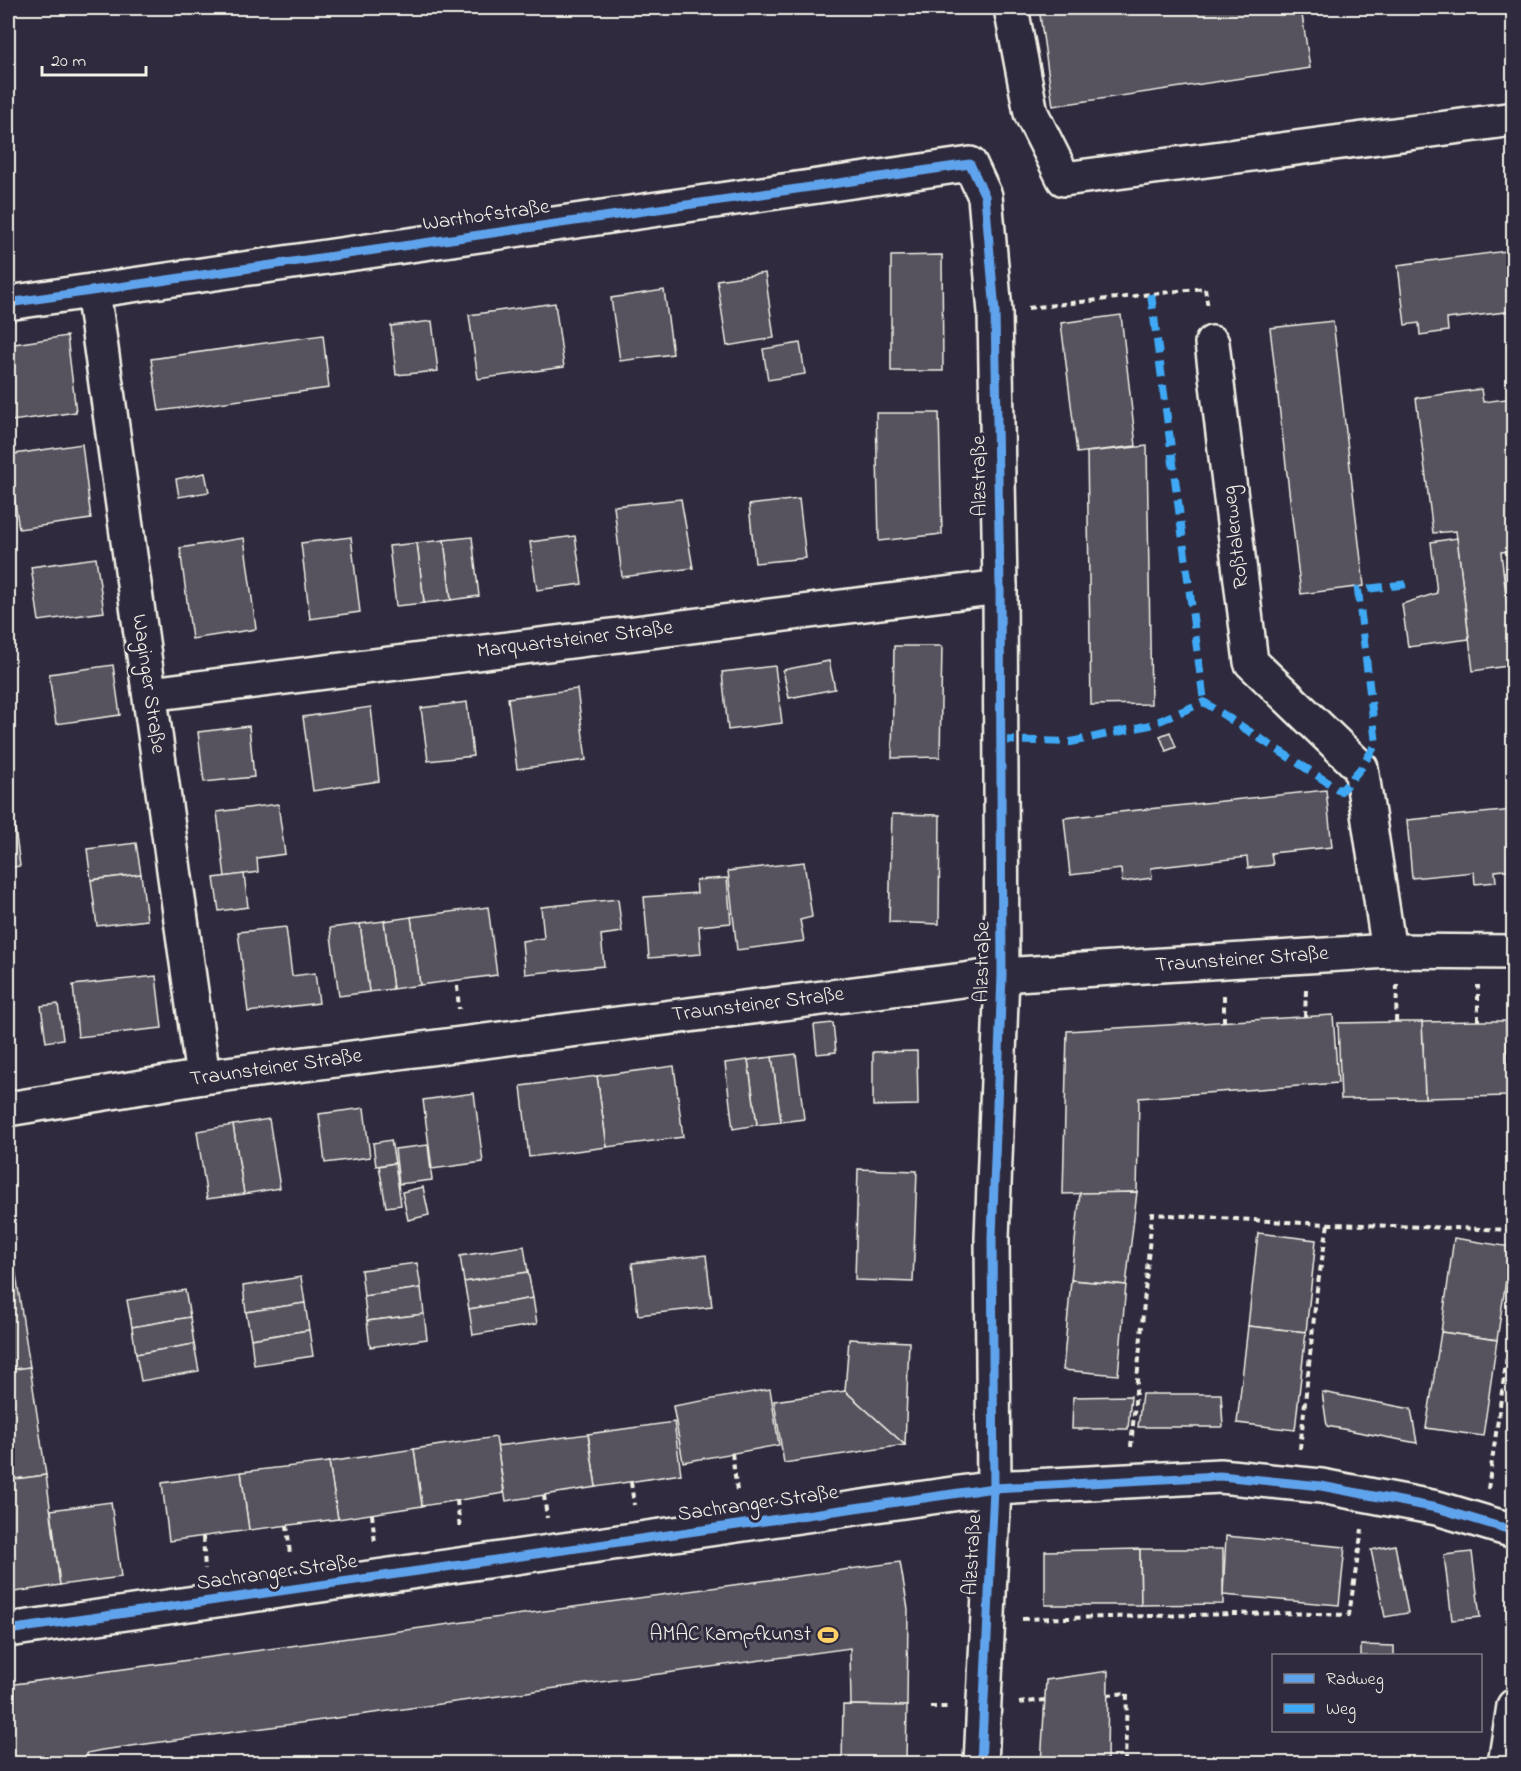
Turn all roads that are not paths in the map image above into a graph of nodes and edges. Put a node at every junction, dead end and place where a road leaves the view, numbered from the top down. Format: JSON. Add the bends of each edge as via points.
{"nodes":[{"id":1,"x":1011,"y":8,"type":"edge"},
{"id":2,"x":1514,"y":119,"type":"edge"},
{"id":3,"x":970,"y":164,"type":"joint"},
{"id":4,"x":93,"y":291,"type":"junction"},
{"id":5,"x":8,"y":303,"type":"edge"},
{"id":6,"x":1212,"y":343,"type":"road end"},
{"id":7,"x":1000,"y":587,"type":"junction"},
{"id":8,"x":150,"y":694,"type":"junction"},
{"id":9,"x":1389,"y":951,"type":"junction"},
{"id":10,"x":1514,"y":952,"type":"edge"},
{"id":11,"x":1002,"y":975,"type":"junction"},
{"id":12,"x":203,"y":1077,"type":"junction"},
{"id":13,"x":8,"y":1109,"type":"edge"},
{"id":14,"x":994,"y":1488,"type":"junction"},
{"id":15,"x":1499,"y":1526,"type":"edge"},
{"id":16,"x":8,"y":1630,"type":"edge"},
{"id":17,"x":1514,"y":1706,"type":"edge"},
{"id":18,"x":981,"y":1764,"type":"edge"},
{"id":19,"x":1505,"y":1764,"type":"edge"}],
"edges":[{"from":1,"to":2,"type":"street","via":[[1031,113],[1064,179]]},
{"from":3,"to":4,"type":"street","name":"Warthofstraße"},
{"from":3,"to":7,"type":"street","name":"Alzstraße","via":[[985,196],[995,312]]},
{"from":4,"to":5,"type":"street","name":"Warthofstraße"},
{"from":4,"to":8,"type":"street","name":"Waginger Straße"},
{"from":6,"to":9,"type":"street","name":"Roßtalerweg","via":[[1251,662],[1361,768]]},
{"from":7,"to":8,"type":"street","name":"Marquartsteiner Straße"},
{"from":7,"to":11,"type":"street","name":"Alzstraße"},
{"from":8,"to":12,"type":"street","name":"Waginger Straße"},
{"from":9,"to":10,"type":"street","name":"Traunsteiner Straße"},
{"from":9,"to":11,"type":"street","name":"Traunsteiner Straße"},
{"from":11,"to":12,"type":"street","name":"Traunsteiner Straße"},
{"from":11,"to":14,"type":"street","name":"Alzstraße","via":[[992,1238]]},
{"from":12,"to":13,"type":"street","name":"Traunsteiner Straße"},
{"from":14,"to":15,"type":"street","name":"Sachranger Straße","via":[[1220,1476],[1367,1495],[1437,1508]]},
{"from":14,"to":16,"type":"street","name":"Sachranger Straße"},
{"from":14,"to":18,"type":"street","name":"Alzstraße"},
{"from":17,"to":19,"type":"street"}]}
